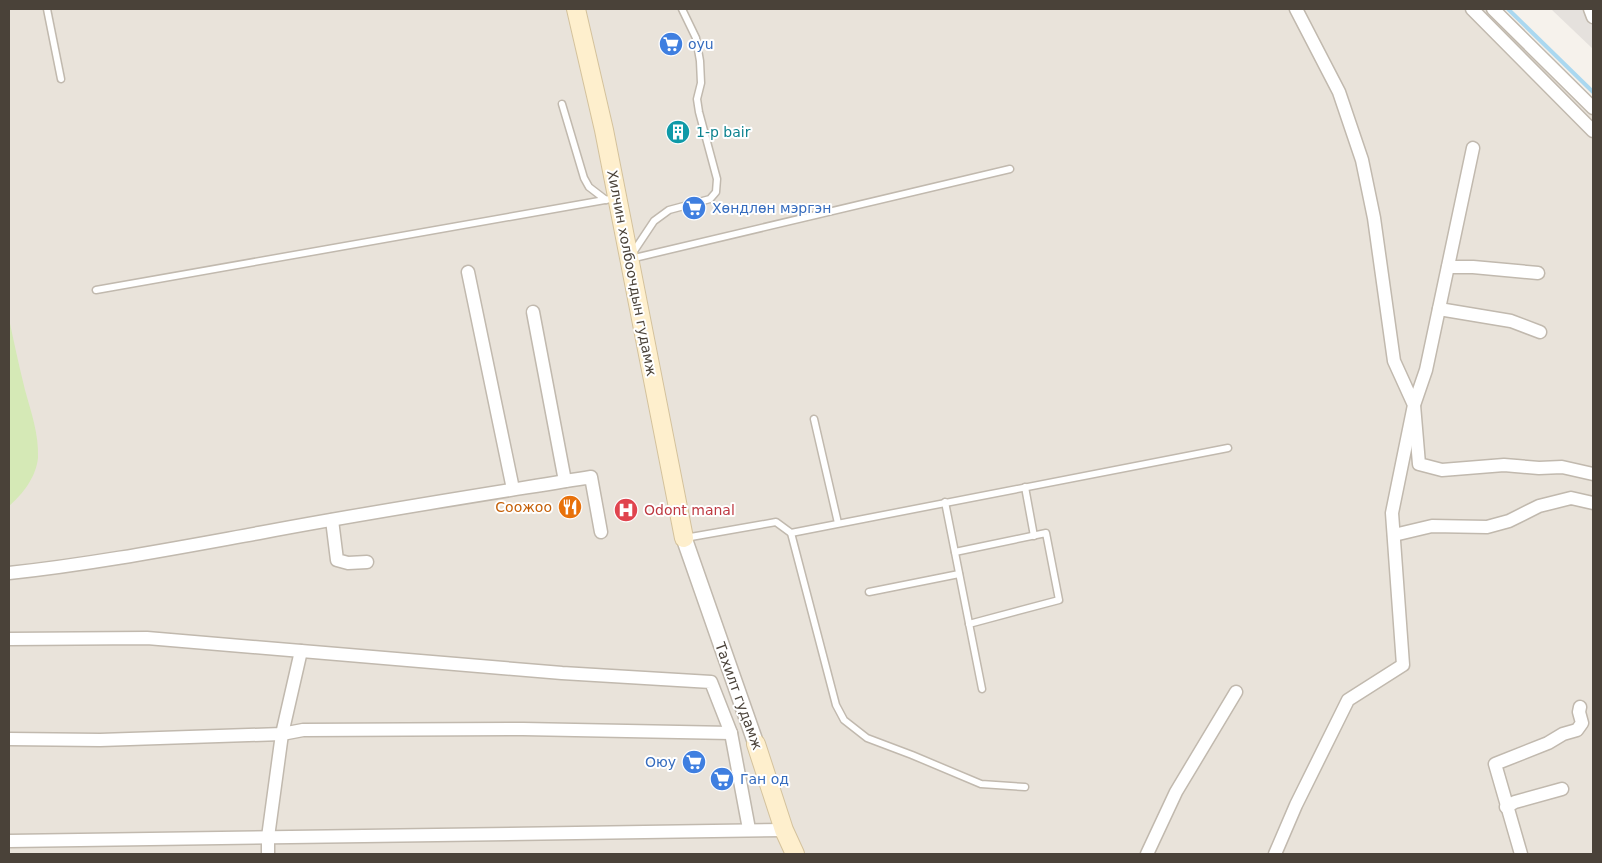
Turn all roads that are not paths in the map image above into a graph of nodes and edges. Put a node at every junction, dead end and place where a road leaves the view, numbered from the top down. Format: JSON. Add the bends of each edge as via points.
{"nodes":[{"id":1,"x":48,"y":9,"type":"edge"},
{"id":2,"x":576,"y":9,"type":"edge"},
{"id":3,"x":682,"y":9,"type":"edge"},
{"id":4,"x":1296,"y":9,"type":"edge"},
{"id":5,"x":1472,"y":9,"type":"edge"},
{"id":6,"x":1493,"y":9,"type":"edge"},
{"id":7,"x":1590,"y":9,"type":"edge"},
{"id":8,"x":1593,"y":17,"type":"edge"},
{"id":9,"x":61,"y":79,"type":"dead end"},
{"id":10,"x":562,"y":104,"type":"dead end"},
{"id":11,"x":1593,"y":108,"type":"edge"},
{"id":12,"x":1593,"y":131,"type":"edge"},
{"id":13,"x":1473,"y":148,"type":"dead end"},
{"id":14,"x":1010,"y":169,"type":"dead end"},
{"id":15,"x":612,"y":199,"type":"junction"},
{"id":16,"x":629,"y":259,"type":"junction"},
{"id":17,"x":1448,"y":267,"type":"junction"},
{"id":18,"x":468,"y":272,"type":"dead end"},
{"id":19,"x":1538,"y":272,"type":"dead end"},
{"id":20,"x":96,"y":290,"type":"dead end"},
{"id":21,"x":1439,"y":308,"type":"junction"},
{"id":22,"x":533,"y":312,"type":"dead end"},
{"id":23,"x":1540,"y":332,"type":"dead end"},
{"id":24,"x":1414,"y":405,"type":"junction"},
{"id":25,"x":814,"y":419,"type":"dead end"},
{"id":26,"x":1228,"y":448,"type":"dead end"},
{"id":27,"x":1593,"y":474,"type":"edge"},
{"id":28,"x":565,"y":481,"type":"junction"},
{"id":29,"x":1025,"y":487,"type":"junction"},
{"id":30,"x":513,"y":489,"type":"junction"},
{"id":31,"x":945,"y":502,"type":"junction"},
{"id":32,"x":1593,"y":503,"type":"edge"},
{"id":33,"x":332,"y":520,"type":"junction"},
{"id":34,"x":838,"y":523,"type":"junction"},
{"id":35,"x":601,"y":532,"type":"dead end"},
{"id":36,"x":791,"y":533,"type":"junction"},
{"id":37,"x":1394,"y":535,"type":"junction"},
{"id":38,"x":1034,"y":536,"type":"junction"},
{"id":39,"x":684,"y":538,"type":"junction"},
{"id":40,"x":955,"y":552,"type":"junction"},
{"id":41,"x":367,"y":562,"type":"dead end"},
{"id":42,"x":9,"y":573,"type":"edge"},
{"id":43,"x":959,"y":574,"type":"junction"},
{"id":44,"x":869,"y":592,"type":"dead end"},
{"id":45,"x":969,"y":624,"type":"junction"},
{"id":46,"x":9,"y":639,"type":"edge"},
{"id":47,"x":301,"y":651,"type":"junction"},
{"id":48,"x":982,"y":689,"type":"dead end"},
{"id":49,"x":1236,"y":692,"type":"dead end"},
{"id":50,"x":1580,"y":707,"type":"dead end"},
{"id":51,"x":730,"y":733,"type":"junction"},
{"id":52,"x":282,"y":734,"type":"junction"},
{"id":53,"x":9,"y":739,"type":"edge"},
{"id":54,"x":756,"y":744,"type":"joint"},
{"id":55,"x":1025,"y":788,"type":"dead end"},
{"id":56,"x":1562,"y":789,"type":"dead end"},
{"id":57,"x":1506,"y":807,"type":"junction"},
{"id":58,"x":749,"y":829,"type":"junction"},
{"id":59,"x":784,"y":830,"type":"junction"},
{"id":60,"x":268,"y":836,"type":"junction"},
{"id":61,"x":9,"y":841,"type":"edge"},
{"id":62,"x":268,"y":854,"type":"edge"},
{"id":63,"x":795,"y":854,"type":"edge"},
{"id":64,"x":1147,"y":854,"type":"edge"},
{"id":65,"x":1276,"y":854,"type":"edge"},
{"id":66,"x":1521,"y":854,"type":"edge"}],
"edges":[{"from":1,"to":9,"type":"lane"},
{"from":2,"to":15,"type":"main road","name":"Хилчин холбоочдын гудамж","via":[[604,130]]},
{"from":3,"to":16,"type":"lane","via":[[696,38],[701,84],[697,99],[717,179],[716,192],[710,199],[669,210],[654,221]]},
{"from":4,"to":24,"type":"street","via":[[1339,92],[1362,160],[1374,218],[1394,362]]},
{"from":5,"to":12,"type":"street"},
{"from":6,"to":11,"type":"street"},
{"from":7,"to":8,"type":"street"},
{"from":10,"to":15,"type":"lane","via":[[584,178],[589,187]]},
{"from":13,"to":17,"type":"street"},
{"from":14,"to":16,"type":"lane"},
{"from":15,"to":16,"type":"main road","name":"Хилчин холбоочдын гудамж"},
{"from":15,"to":20,"type":"lane"},
{"from":16,"to":39,"type":"main road","name":"Хилчин холбоочдын гудамж"},
{"from":17,"to":19,"type":"street"},
{"from":17,"to":21,"type":"street"},
{"from":18,"to":30,"type":"street"},
{"from":21,"to":23,"type":"street","via":[[1511,321]]},
{"from":21,"to":24,"type":"street","via":[[1426,370]]},
{"from":22,"to":28,"type":"street"},
{"from":24,"to":27,"type":"street","via":[[1419,464],[1442,470],[1504,465],[1562,467]]},
{"from":24,"to":37,"type":"street","via":[[1392,513]]},
{"from":25,"to":34,"type":"lane"},
{"from":26,"to":29,"type":"lane"},
{"from":28,"to":30,"type":"street"},
{"from":28,"to":35,"type":"street","via":[[591,477]]},
{"from":29,"to":31,"type":"lane"},
{"from":29,"to":38,"type":"lane"},
{"from":30,"to":33,"type":"street"},
{"from":31,"to":34,"type":"lane"},
{"from":31,"to":40,"type":"lane"},
{"from":32,"to":37,"type":"street","via":[[1571,498],[1539,506],[1488,527],[1432,526]]},
{"from":33,"to":41,"type":"street","via":[[337,560]]},
{"from":33,"to":42,"type":"street","via":[[90,563]]},
{"from":34,"to":36,"type":"lane"},
{"from":36,"to":39,"type":"lane","via":[[776,522]]},
{"from":36,"to":55,"type":"lane","via":[[836,705],[844,720],[867,738],[982,784]]},
{"from":37,"to":65,"type":"street","via":[[1403,665],[1348,700],[1296,805]]},
{"from":38,"to":40,"type":"lane"},
{"from":38,"to":45,"type":"lane","via":[[1046,533],[1059,600]]},
{"from":39,"to":54,"type":"street","name":"Тахилт гудамж"},
{"from":40,"to":43,"type":"lane"},
{"from":43,"to":44,"type":"lane"},
{"from":43,"to":45,"type":"lane"},
{"from":45,"to":48,"type":"lane"},
{"from":46,"to":47,"type":"street","via":[[147,638]]},
{"from":47,"to":51,"type":"street","via":[[710,682]]},
{"from":47,"to":52,"type":"street"},
{"from":49,"to":64,"type":"street","via":[[1176,792]]},
{"from":50,"to":57,"type":"street","via":[[1582,723],[1578,730],[1495,764]]},
{"from":51,"to":52,"type":"street","via":[[514,729],[303,730]]},
{"from":51,"to":58,"type":"street"},
{"from":52,"to":53,"type":"street","via":[[100,740]]},
{"from":52,"to":60,"type":"street"},
{"from":54,"to":59,"type":"main road","name":"Тахилт гудамж"},
{"from":56,"to":57,"type":"street"},
{"from":57,"to":66,"type":"street"},
{"from":58,"to":59,"type":"street"},
{"from":58,"to":60,"type":"street"},
{"from":59,"to":63,"type":"main road","name":"Тахилт гудамж"},
{"from":60,"to":61,"type":"street"},
{"from":60,"to":62,"type":"street"}]}
